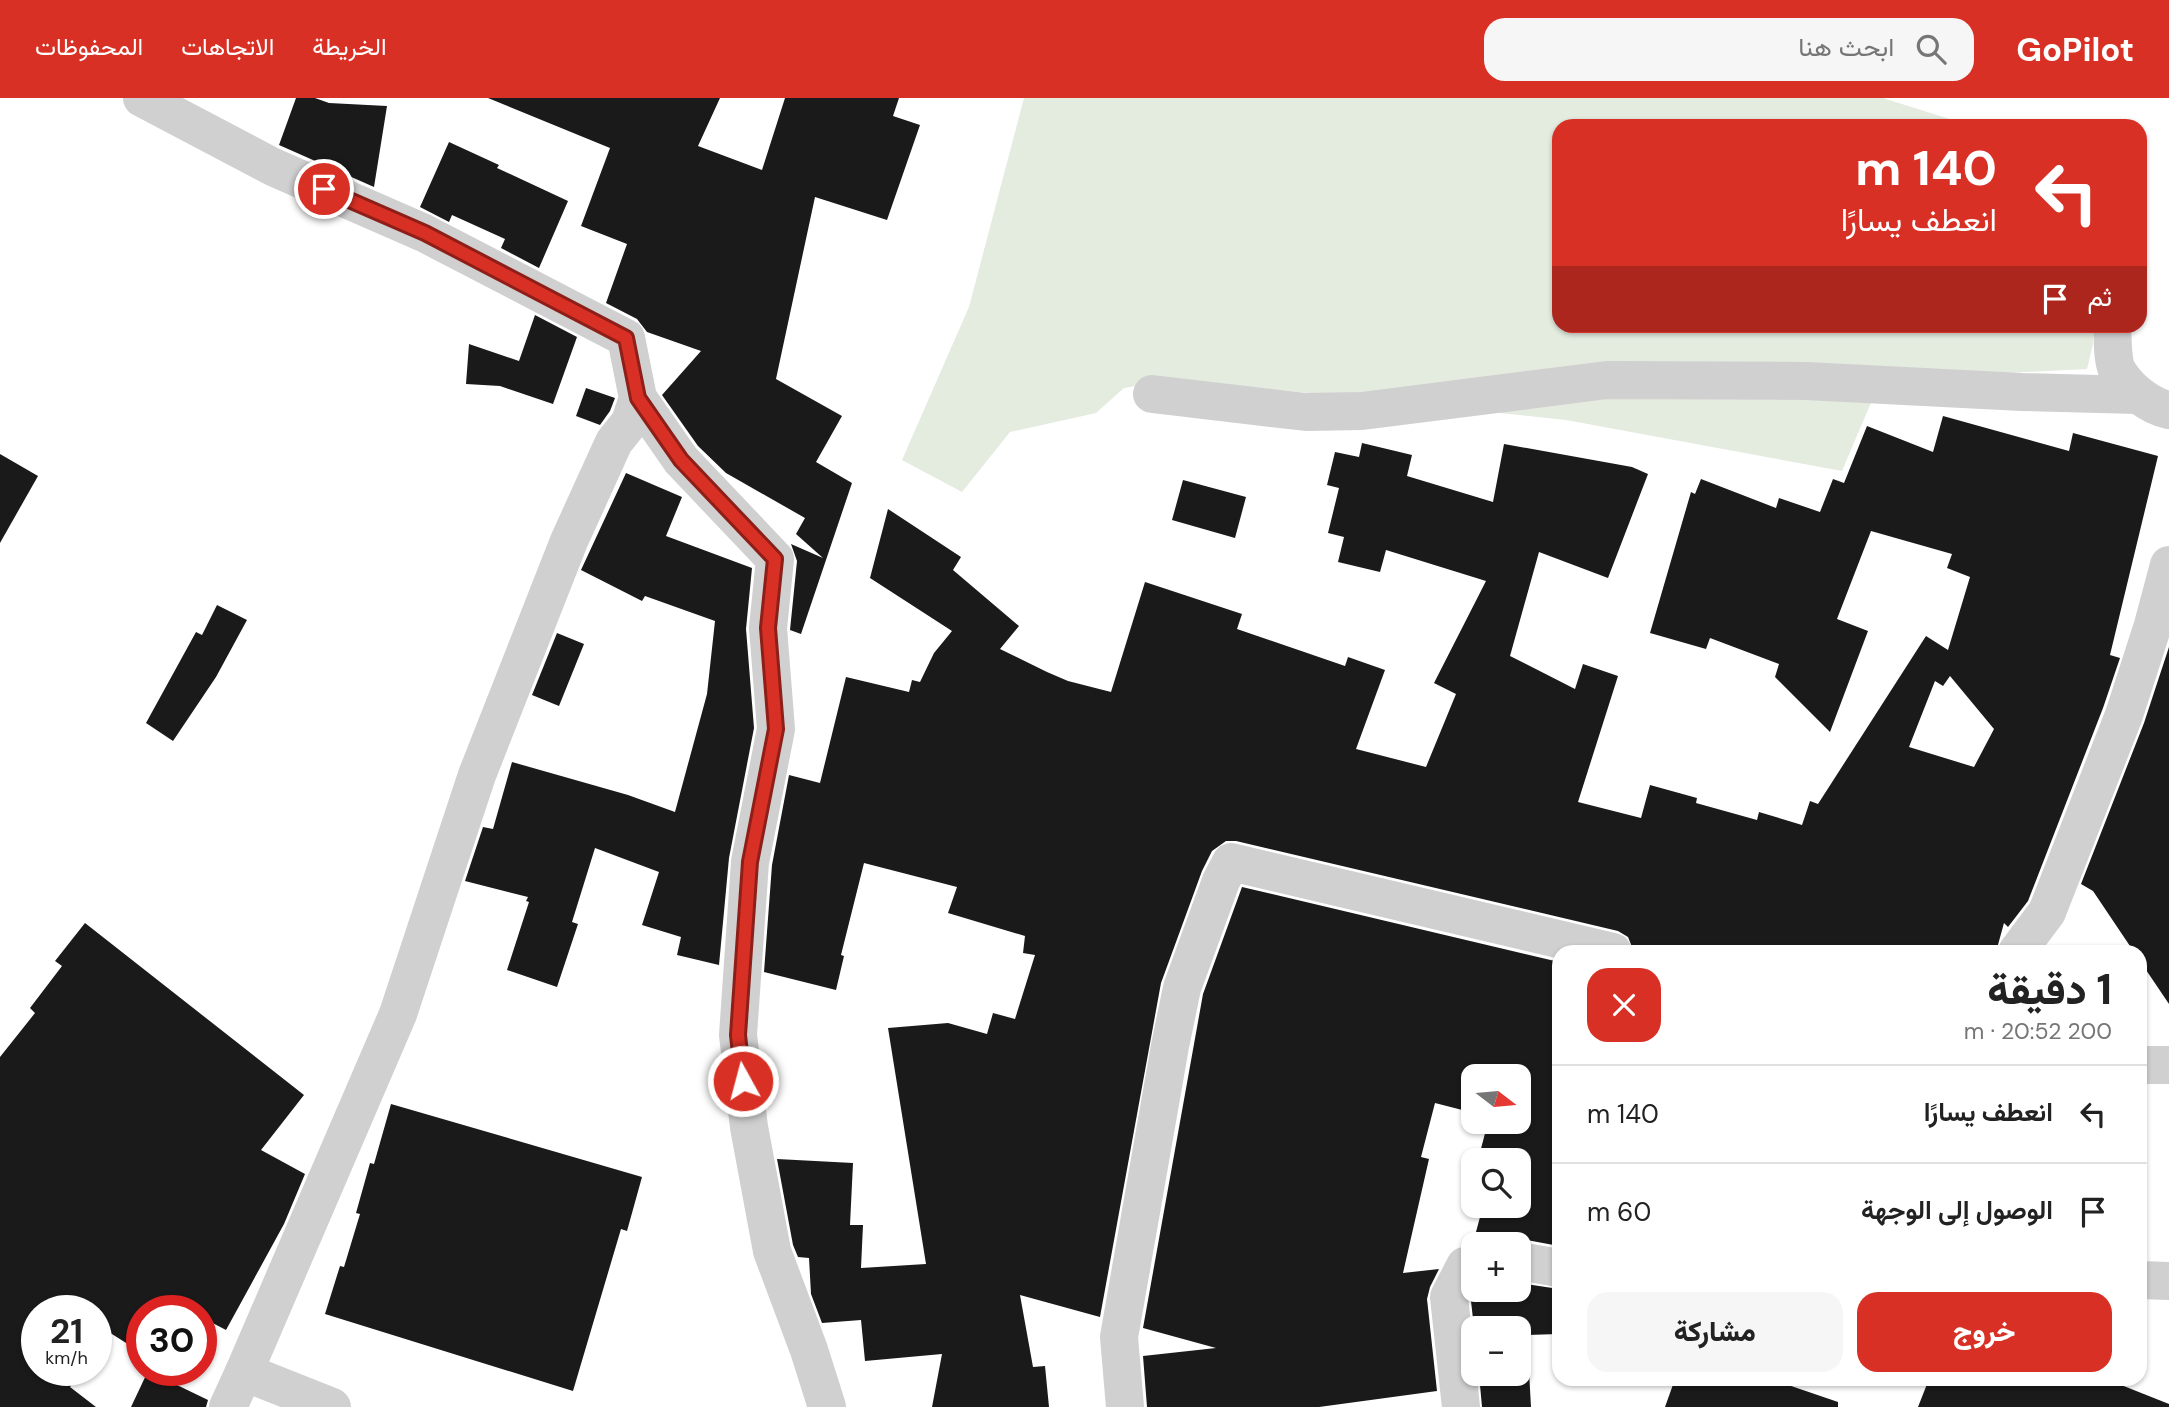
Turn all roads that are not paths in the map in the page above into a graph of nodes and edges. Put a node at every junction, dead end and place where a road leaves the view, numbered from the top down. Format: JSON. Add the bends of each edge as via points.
{"nodes":[{"id":1,"x":142,"y":98,"type":"edge"},
{"id":2,"x":2113,"y":333,"type":"edge"},
{"id":3,"x":1152,"y":394,"type":"dead end"},
{"id":4,"x":638,"y":398,"type":"junction"},
{"id":5,"x":2154,"y":403,"type":"edge"},
{"id":6,"x":2169,"y":565,"type":"edge"},
{"id":7,"x":1583,"y":945,"type":"edge"},
{"id":8,"x":2022,"y":945,"type":"edge"},
{"id":9,"x":2147,"y":1065,"type":"edge"},
{"id":10,"x":2169,"y":1065,"type":"edge"},
{"id":11,"x":1531,"y":1263,"type":"edge"},
{"id":12,"x":1552,"y":1267,"type":"edge"},
{"id":13,"x":1461,"y":1274,"type":"edge"},
{"id":14,"x":2147,"y":1280,"type":"edge"},
{"id":15,"x":2169,"y":1281,"type":"edge"},
{"id":16,"x":244,"y":1373,"type":"junction"},
{"id":17,"x":228,"y":1407,"type":"edge"},
{"id":18,"x":332,"y":1407,"type":"edge"},
{"id":19,"x":827,"y":1407,"type":"edge"},
{"id":20,"x":1125,"y":1407,"type":"edge"},
{"id":21,"x":1461,"y":1407,"type":"edge"}],
"edges":[{"from":1,"to":4,"type":"street","via":[[273,167],[425,233],[626,338]]},
{"from":2,"to":5,"type":"street","via":[[2116,369]]},
{"from":3,"to":5,"type":"street","via":[[1306,412],[1362,411],[1607,380],[1806,381]]},
{"from":4,"to":16,"type":"street","via":[[569,541],[477,775],[398,1014]]},
{"from":4,"to":19,"type":"street","via":[[681,460],[775,559],[768,628],[776,729],[750,862],[738,1035],[772,1251]]},
{"from":6,"to":8,"type":"street","via":[[2124,715],[2047,912]]},
{"from":7,"to":20,"type":"street","via":[[1231,862],[1182,988],[1170,1046],[1119,1337]]},
{"from":9,"to":10,"type":"street"},
{"from":11,"to":12,"type":"street"},
{"from":13,"to":21,"type":"street","via":[[1449,1297]]},
{"from":14,"to":15,"type":"street"},
{"from":16,"to":17,"type":"street"},
{"from":16,"to":18,"type":"street"}]}
